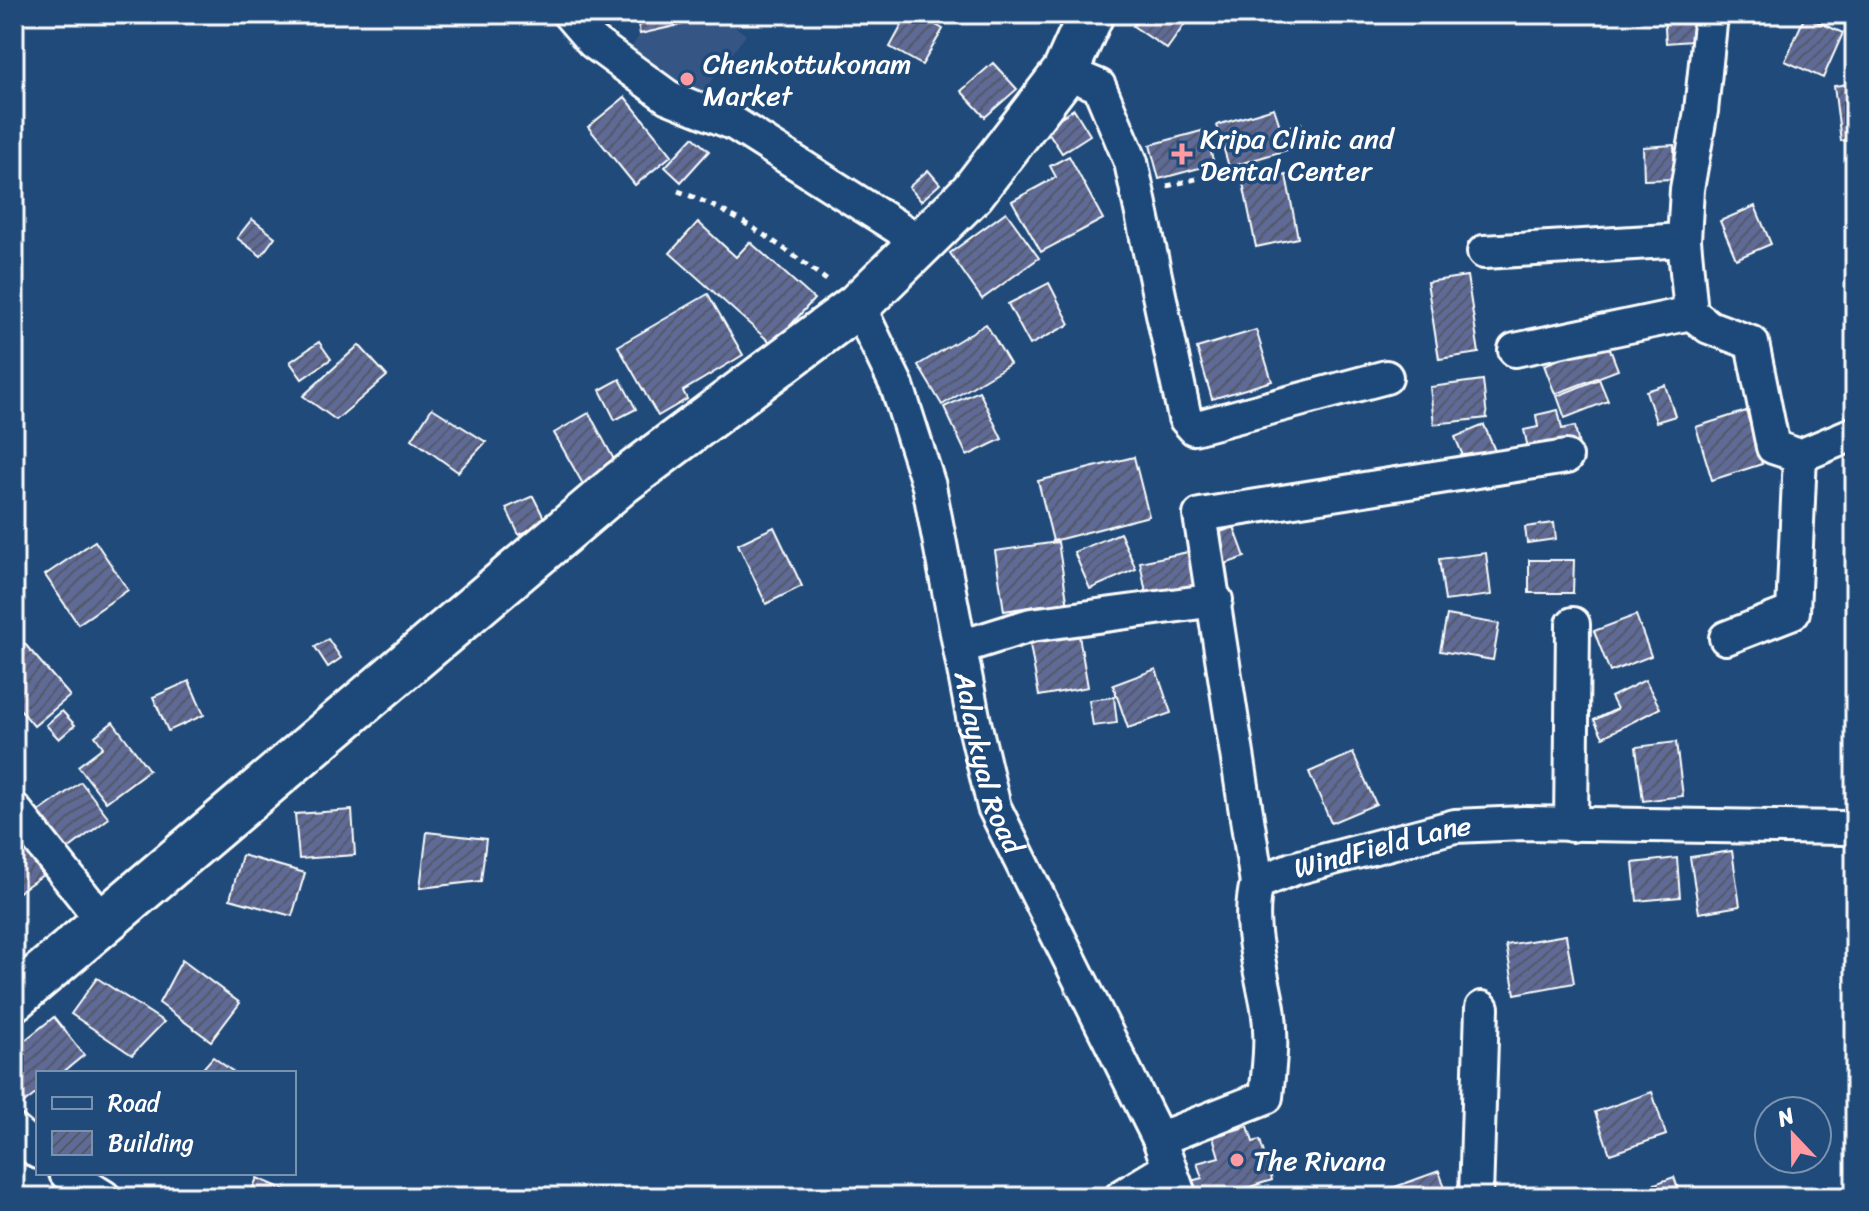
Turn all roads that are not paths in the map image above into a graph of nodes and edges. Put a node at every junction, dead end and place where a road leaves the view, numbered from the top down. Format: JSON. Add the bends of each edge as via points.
{"nodes":[{"id":1,"x":569,"y":14,"type":"edge"},
{"id":2,"x":1091,"y":14,"type":"edge"},
{"id":3,"x":1711,"y":14,"type":"edge"},
{"id":4,"x":1065,"y":72,"type":"junction"},
{"id":5,"x":1684,"y":240,"type":"junction"},
{"id":6,"x":924,"y":244,"type":"junction"},
{"id":7,"x":1484,"y":252,"type":"dead end"},
{"id":8,"x":858,"y":305,"type":"junction"},
{"id":9,"x":1691,"y":313,"type":"junction"},
{"id":10,"x":1515,"y":350,"type":"dead end"},
{"id":11,"x":1386,"y":377,"type":"dead end"},
{"id":12,"x":1855,"y":433,"type":"edge"},
{"id":13,"x":1800,"y":456,"type":"junction"},
{"id":14,"x":1566,"y":457,"type":"dead end"},
{"id":15,"x":1216,"y":600,"type":"junction"},
{"id":16,"x":1573,"y":624,"type":"dead end"},
{"id":17,"x":1726,"y":638,"type":"dead end"},
{"id":18,"x":961,"y":647,"type":"junction"},
{"id":19,"x":14,"y":809,"type":"edge"},
{"id":20,"x":1571,"y":825,"type":"junction"},
{"id":21,"x":1843,"y":828,"type":"dead end"},
{"id":22,"x":1257,"y":883,"type":"junction"},
{"id":23,"x":103,"y":921,"type":"junction"},
{"id":24,"x":14,"y":998,"type":"edge"},
{"id":25,"x":1482,"y":1008,"type":"dead end"},
{"id":26,"x":14,"y":1131,"type":"edge"},
{"id":27,"x":36,"y":1150,"type":"edge"},
{"id":28,"x":1168,"y":1169,"type":"edge"},
{"id":29,"x":69,"y":1175,"type":"edge"},
{"id":30,"x":104,"y":1197,"type":"edge"},
{"id":31,"x":1121,"y":1197,"type":"edge"},
{"id":32,"x":1476,"y":1197,"type":"edge"}],
"edges":[{"from":1,"to":6,"type":"street","via":[[593,42],[668,97],[735,124]]},
{"from":2,"to":4,"type":"main road"},
{"from":3,"to":5,"type":"street"},
{"from":4,"to":6,"type":"main road","via":[[972,193]]},
{"from":4,"to":11,"type":"street","via":[[1099,86],[1131,162],[1185,418],[1194,428]]},
{"from":5,"to":7,"type":"street"},
{"from":5,"to":9,"type":"street"},
{"from":6,"to":8,"type":"main road"},
{"from":8,"to":18,"type":"street","name":"Aalaykyal Road","via":[[897,386],[929,486]]},
{"from":8,"to":23,"type":"main road","via":[[622,482]]},
{"from":9,"to":10,"type":"street"},
{"from":9,"to":13,"type":"street","via":[[1709,327],[1752,343],[1773,447]]},
{"from":12,"to":13,"type":"street"},
{"from":13,"to":17,"type":"street","via":[[1793,612]]},
{"from":14,"to":15,"type":"street","via":[[1200,515]]},
{"from":15,"to":18,"type":"street","via":[[1031,625]]},
{"from":15,"to":22,"type":"street"},
{"from":16,"to":20,"type":"street"},
{"from":18,"to":28,"type":"street","name":"Aalaykyal Road","via":[[994,807]]},
{"from":19,"to":23,"type":"street"},
{"from":20,"to":21,"type":"street","name":"WindField Lane"},
{"from":20,"to":22,"type":"street","name":"WindField Lane","via":[[1455,826]]},
{"from":22,"to":28,"type":"street","name":"WindField Lane","via":[[1256,947],[1271,1053],[1266,1097]]},
{"from":23,"to":24,"type":"main road"},
{"from":25,"to":32,"type":"street"},
{"from":26,"to":27,"type":"street"},
{"from":28,"to":31,"type":"street"},
{"from":29,"to":30,"type":"street"}]}
